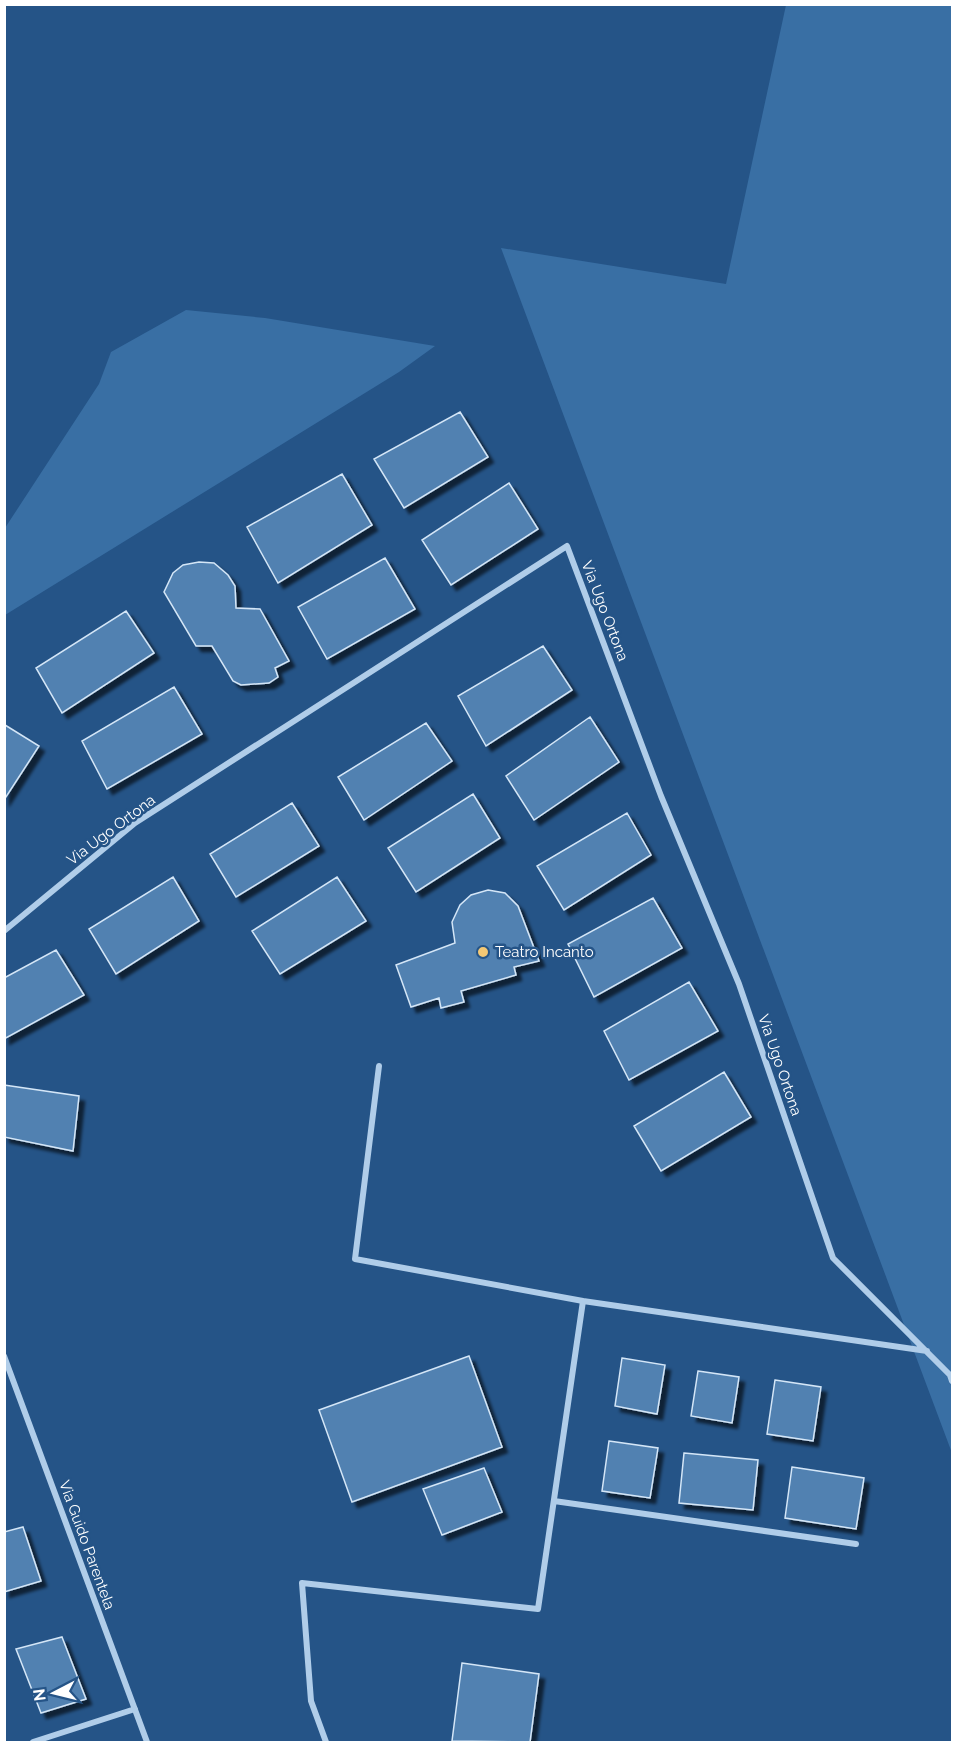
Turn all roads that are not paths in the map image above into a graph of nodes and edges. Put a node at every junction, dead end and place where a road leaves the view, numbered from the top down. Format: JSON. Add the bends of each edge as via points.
{"nodes":[{"id":1,"x":4,"y":931,"type":"edge"},
{"id":2,"x":379,"y":1066,"type":"dead end"},
{"id":3,"x":583,"y":1301,"type":"junction"},
{"id":4,"x":927,"y":1352,"type":"junction"},
{"id":5,"x":4,"y":1356,"type":"edge"},
{"id":6,"x":952,"y":1381,"type":"edge"},
{"id":7,"x":554,"y":1501,"type":"junction"},
{"id":8,"x":856,"y":1544,"type":"dead end"},
{"id":9,"x":135,"y":1710,"type":"junction"},
{"id":10,"x":33,"y":1743,"type":"edge"},
{"id":11,"x":147,"y":1743,"type":"edge"},
{"id":12,"x":326,"y":1743,"type":"edge"}],
"edges":[{"from":1,"to":4,"type":"street","name":"Via Ugo Ortona","via":[[135,823],[567,546],[739,984],[833,1258]]},
{"from":2,"to":3,"type":"street","via":[[355,1259]]},
{"from":3,"to":4,"type":"street"},
{"from":3,"to":7,"type":"street"},
{"from":4,"to":6,"type":"street"},
{"from":5,"to":9,"type":"street","name":"Via Guido Parentela"},
{"from":7,"to":8,"type":"street"},
{"from":7,"to":12,"type":"street","via":[[538,1609],[302,1584],[311,1701]]},
{"from":9,"to":10,"type":"street"},
{"from":9,"to":11,"type":"street","name":"Via Guido Parentela"}]}
